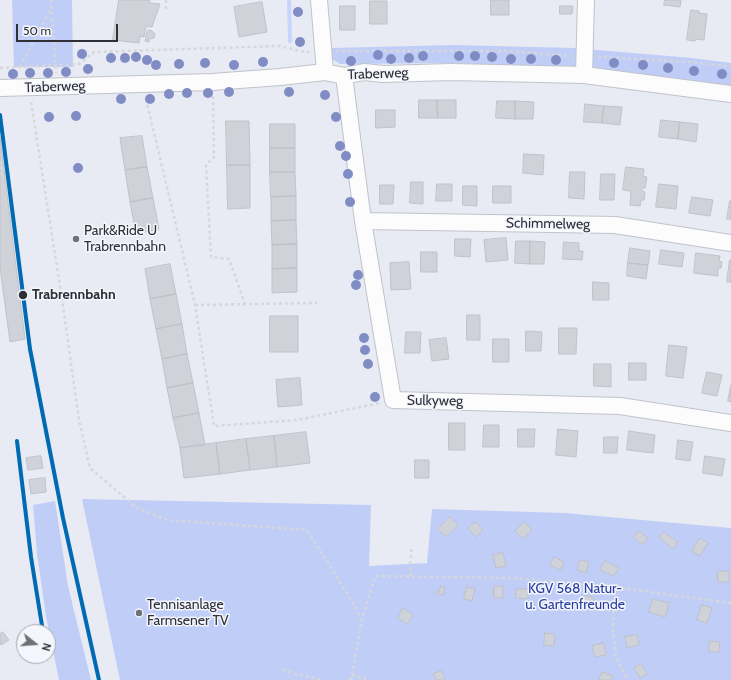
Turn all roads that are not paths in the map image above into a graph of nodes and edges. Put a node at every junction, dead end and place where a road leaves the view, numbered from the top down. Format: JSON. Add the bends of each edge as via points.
{"nodes":[{"id":1,"x":319,"y":0,"type":"edge"},
{"id":2,"x":586,"y":0,"type":"edge"},
{"id":3,"x":325,"y":72,"type":"junction"},
{"id":4,"x":584,"y":75,"type":"junction"},
{"id":5,"x":344,"y":76,"type":"junction"},
{"id":6,"x":0,"y":88,"type":"edge"},
{"id":7,"x":731,"y":94,"type":"edge"},
{"id":8,"x":363,"y":221,"type":"junction"},
{"id":9,"x":731,"y":243,"type":"edge"},
{"id":10,"x":731,"y":423,"type":"edge"}],
"edges":[{"from":1,"to":3,"type":"street"},
{"from":2,"to":4,"type":"street"},
{"from":3,"to":5,"type":"street","name":"Traberweg"},
{"from":3,"to":6,"type":"street","name":"Traberweg","via":[[212,82]]},
{"from":4,"to":5,"type":"street","name":"Traberweg","via":[[364,72]]},
{"from":4,"to":7,"type":"street","name":"Traberweg"},
{"from":5,"to":8,"type":"street","name":"Sulkyweg"},
{"from":8,"to":9,"type":"street","name":"Schimmelweg","via":[[615,225]]},
{"from":8,"to":10,"type":"street","name":"Sulkyweg","via":[[393,400],[620,406]]}]}
